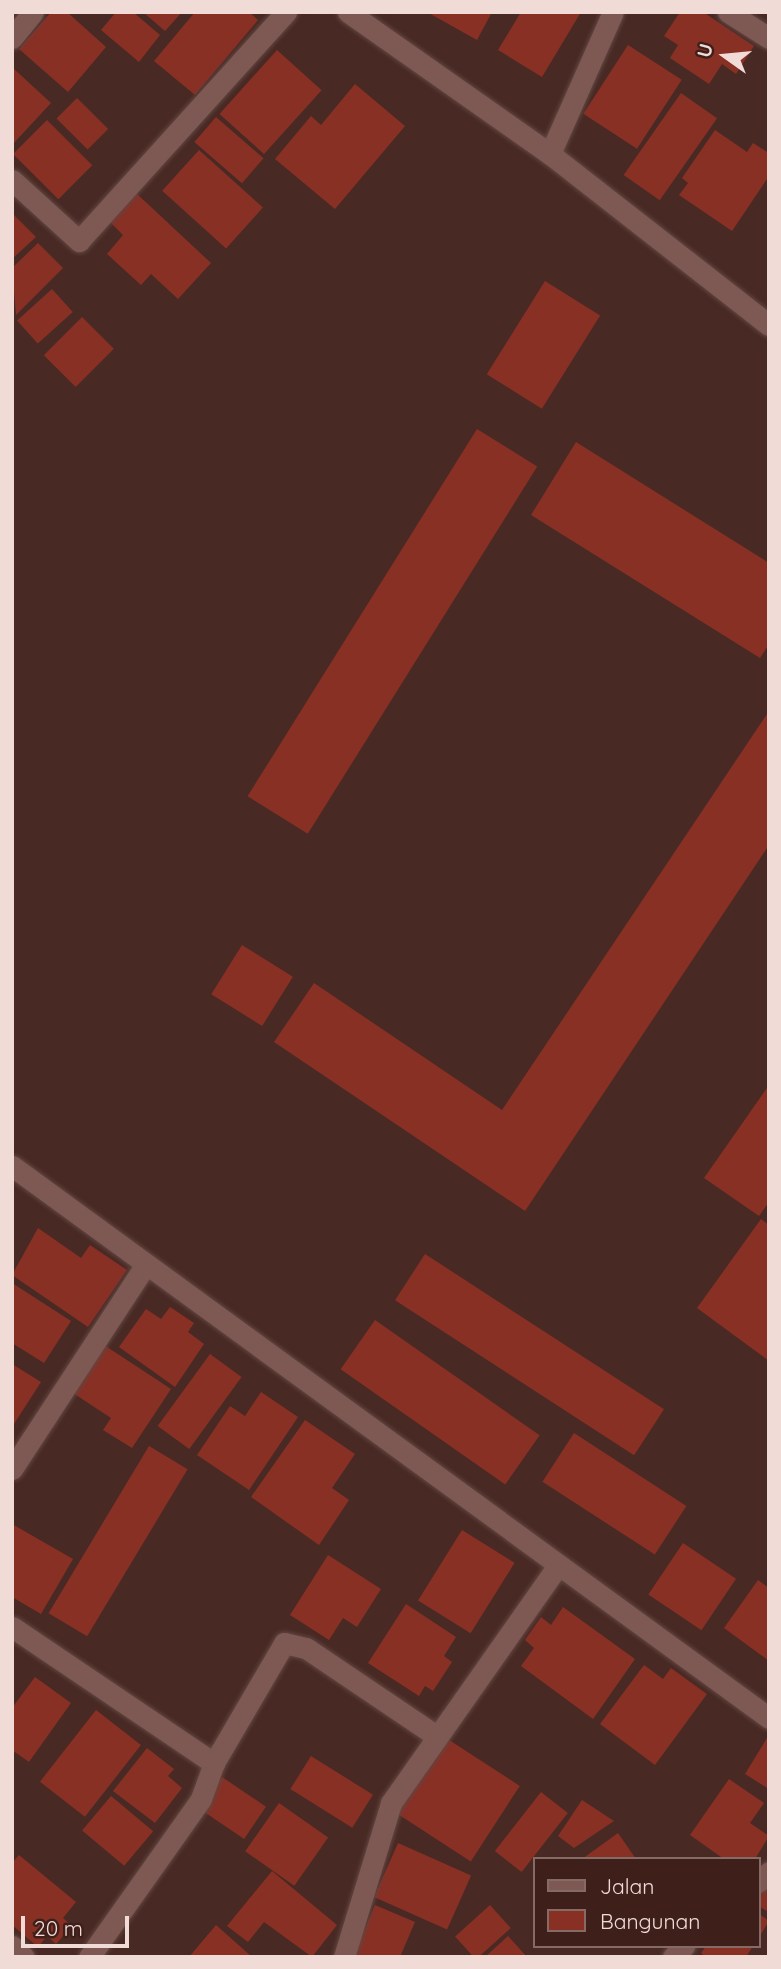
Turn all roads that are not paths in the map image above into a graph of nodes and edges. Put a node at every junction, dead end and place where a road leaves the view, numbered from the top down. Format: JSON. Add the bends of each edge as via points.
{"nodes":[{"id":1,"x":33,"y":12,"type":"edge"},
{"id":2,"x":286,"y":12,"type":"edge"},
{"id":3,"x":348,"y":12,"type":"edge"},
{"id":4,"x":614,"y":12,"type":"edge"},
{"id":5,"x":728,"y":12,"type":"edge"},
{"id":6,"x":12,"y":38,"type":"edge"},
{"id":7,"x":769,"y":38,"type":"edge"},
{"id":8,"x":550,"y":154,"type":"junction"},
{"id":9,"x":12,"y":180,"type":"edge"},
{"id":10,"x":769,"y":325,"type":"edge"},
{"id":11,"x":12,"y":1166,"type":"edge"},
{"id":12,"x":145,"y":1267,"type":"junction"},
{"id":13,"x":12,"y":1469,"type":"edge"},
{"id":14,"x":556,"y":1567,"type":"junction"},
{"id":15,"x":12,"y":1627,"type":"edge"},
{"id":16,"x":769,"y":1718,"type":"edge"},
{"id":17,"x":435,"y":1735,"type":"junction"},
{"id":18,"x":214,"y":1763,"type":"junction"},
{"id":19,"x":12,"y":1946,"type":"edge"},
{"id":20,"x":24,"y":1957,"type":"edge"},
{"id":21,"x":89,"y":1957,"type":"edge"},
{"id":22,"x":344,"y":1957,"type":"edge"}],
"edges":[{"from":1,"to":6,"type":"street"},
{"from":2,"to":9,"type":"street","via":[[79,241]]},
{"from":3,"to":8,"type":"street"},
{"from":4,"to":8,"type":"street"},
{"from":5,"to":7,"type":"street"},
{"from":8,"to":10,"type":"street"},
{"from":11,"to":12,"type":"street"},
{"from":12,"to":13,"type":"street"},
{"from":12,"to":14,"type":"street"},
{"from":14,"to":16,"type":"street"},
{"from":14,"to":17,"type":"street"},
{"from":15,"to":18,"type":"street"},
{"from":17,"to":18,"type":"street","via":[[306,1648],[284,1643]]},
{"from":17,"to":22,"type":"street","via":[[391,1802]]},
{"from":18,"to":21,"type":"street","via":[[201,1799]]},
{"from":19,"to":20,"type":"street"}]}
